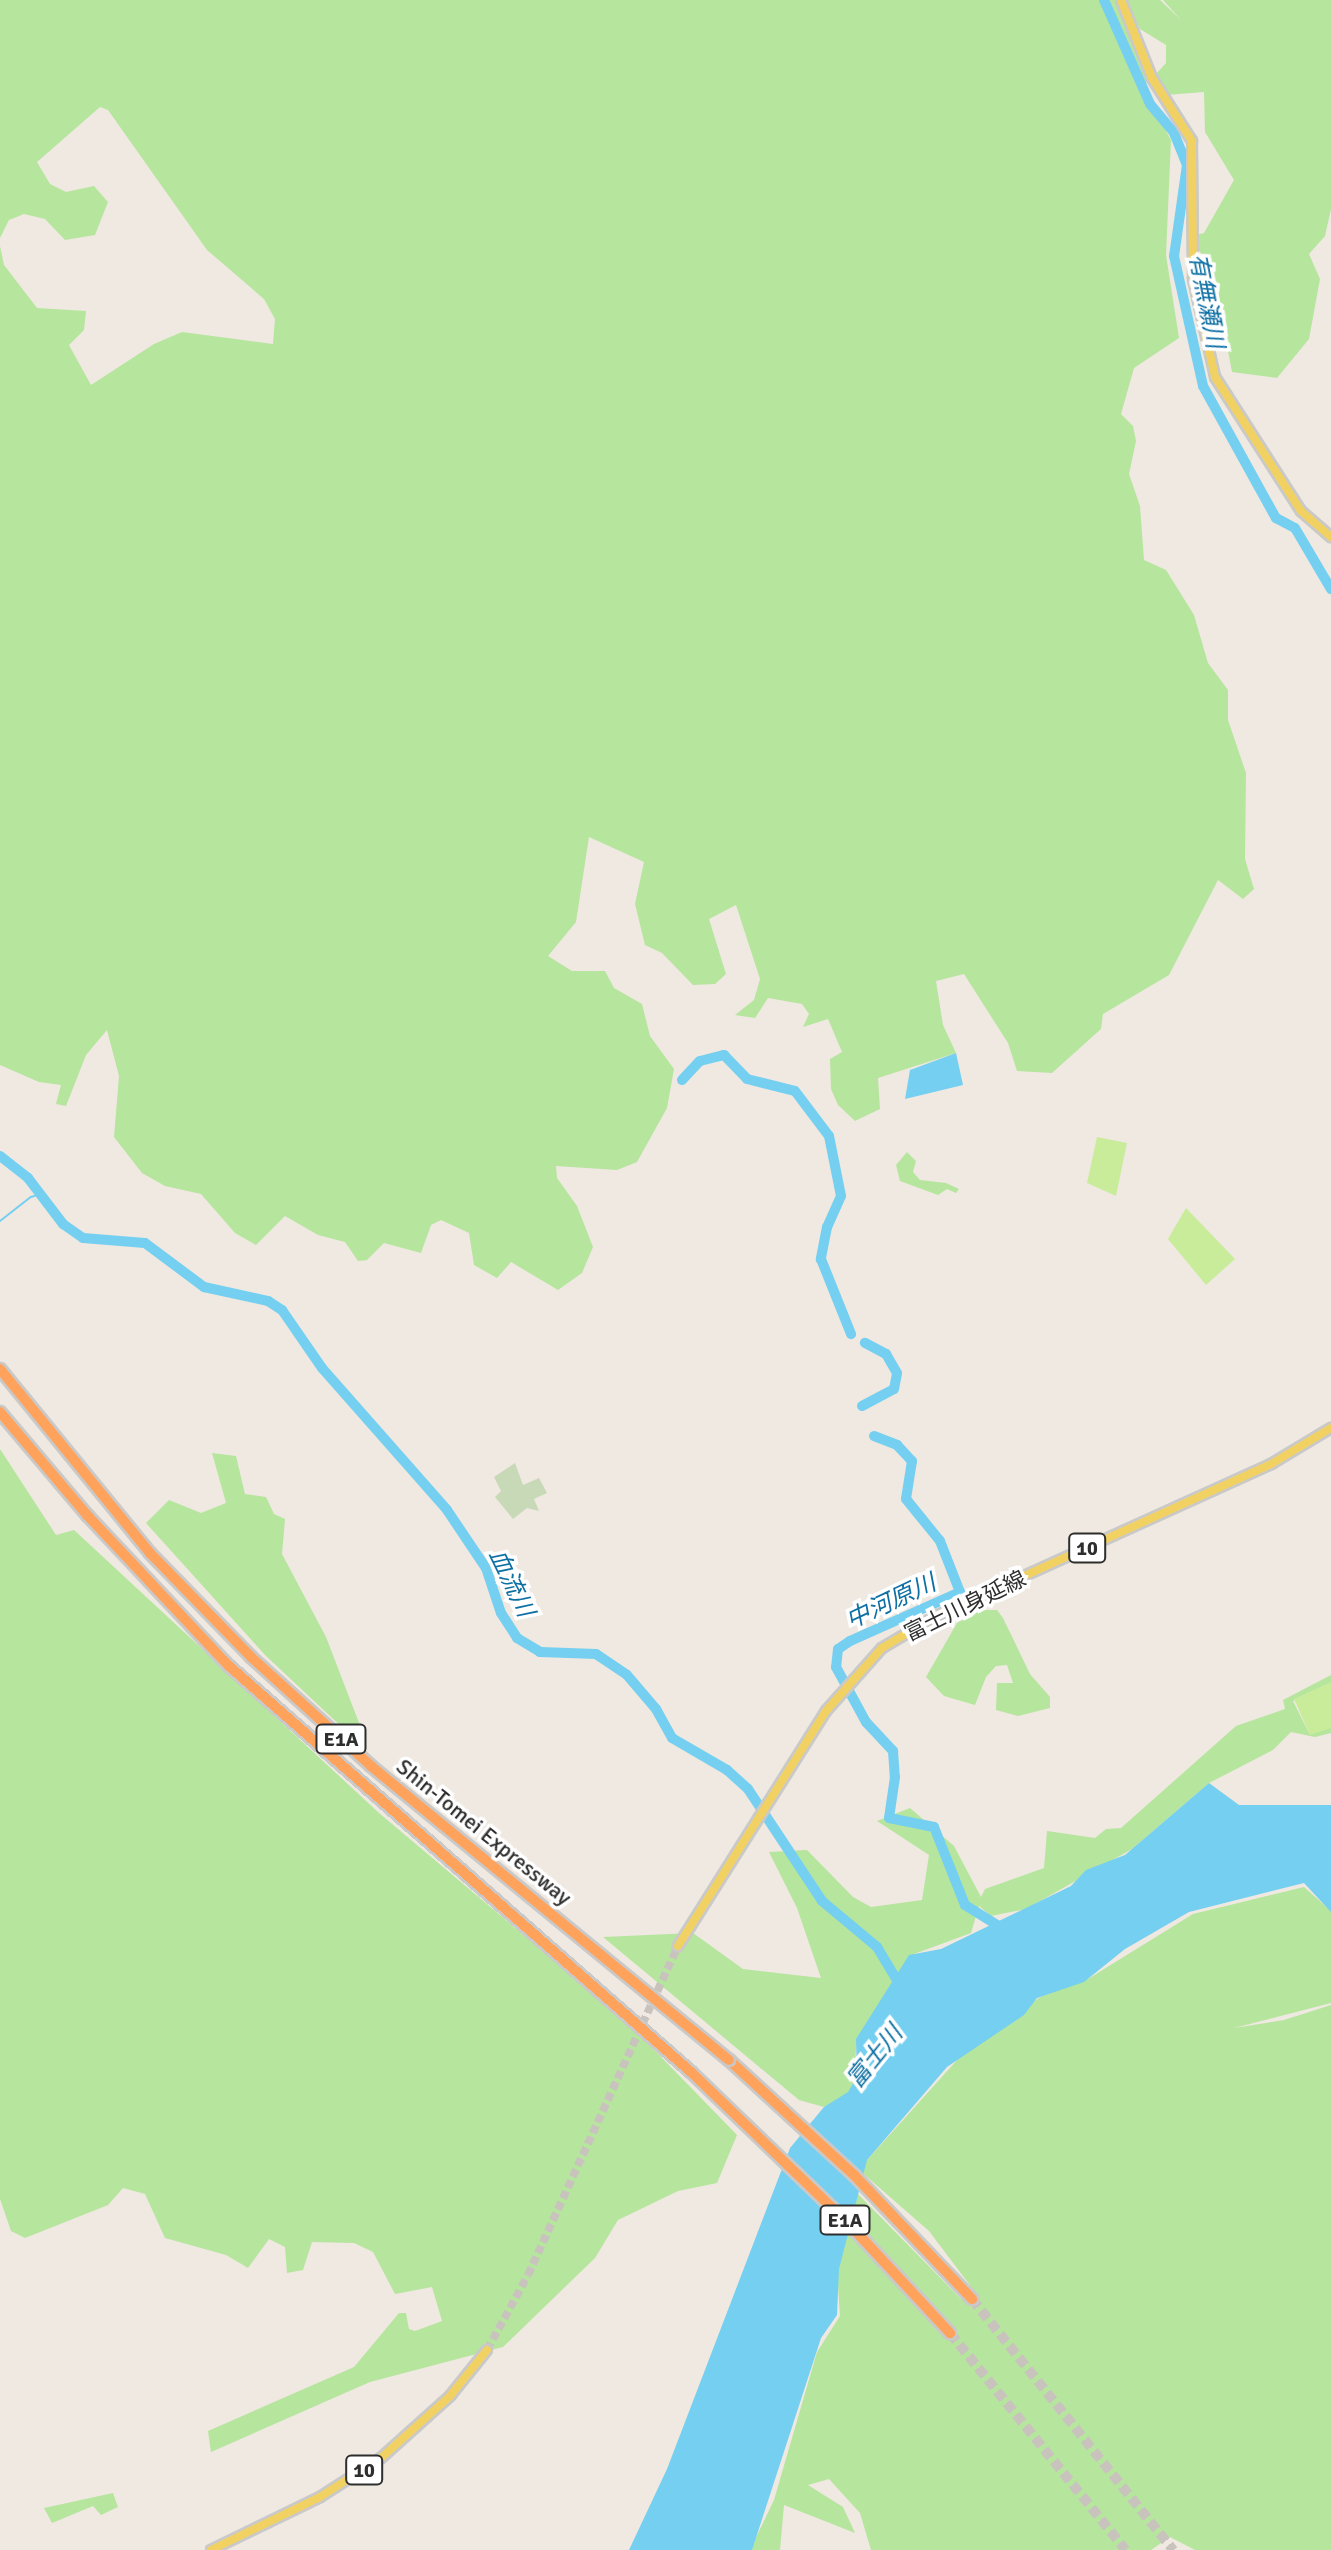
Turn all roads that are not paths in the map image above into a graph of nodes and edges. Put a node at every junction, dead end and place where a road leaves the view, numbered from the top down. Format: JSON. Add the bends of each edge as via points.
{"nodes":[{"id":1,"x":1121,"y":0,"type":"edge"},
{"id":2,"x":1331,"y":537,"type":"edge"},
{"id":3,"x":0,"y":1369,"type":"edge"},
{"id":4,"x":0,"y":1412,"type":"edge"},
{"id":5,"x":1331,"y":1428,"type":"edge"},
{"id":6,"x":678,"y":1946,"type":"tunnel mouth"},
{"id":7,"x":972,"y":2299,"type":"tunnel mouth"},
{"id":8,"x":950,"y":2333,"type":"tunnel mouth"},
{"id":9,"x":487,"y":2350,"type":"tunnel mouth"},
{"id":10,"x":211,"y":2550,"type":"edge"}],
"edges":[{"from":1,"to":2,"type":"main road","via":[[1156,87],[1192,141],[1193,279],[1215,377],[1301,511]]},
{"from":3,"to":7,"type":"highway","name":"Shin-Tomei Expressway","number":"E1A","bridge":true,"via":[[150,1553],[251,1657],[394,1786],[756,2084],[855,2176]]},
{"from":4,"to":8,"type":"highway","name":"Shin-Tomei Expressway","number":"E1A","via":[[106,1536],[229,1666],[735,2113]]},
{"from":5,"to":6,"type":"main road","name":"富士川身延線","number":"10","via":[[1271,1464],[936,1616],[882,1648],[847,1683]]},
{"from":9,"to":10,"type":"main road","number":"10","via":[[450,2396],[381,2458],[320,2497]]}]}
